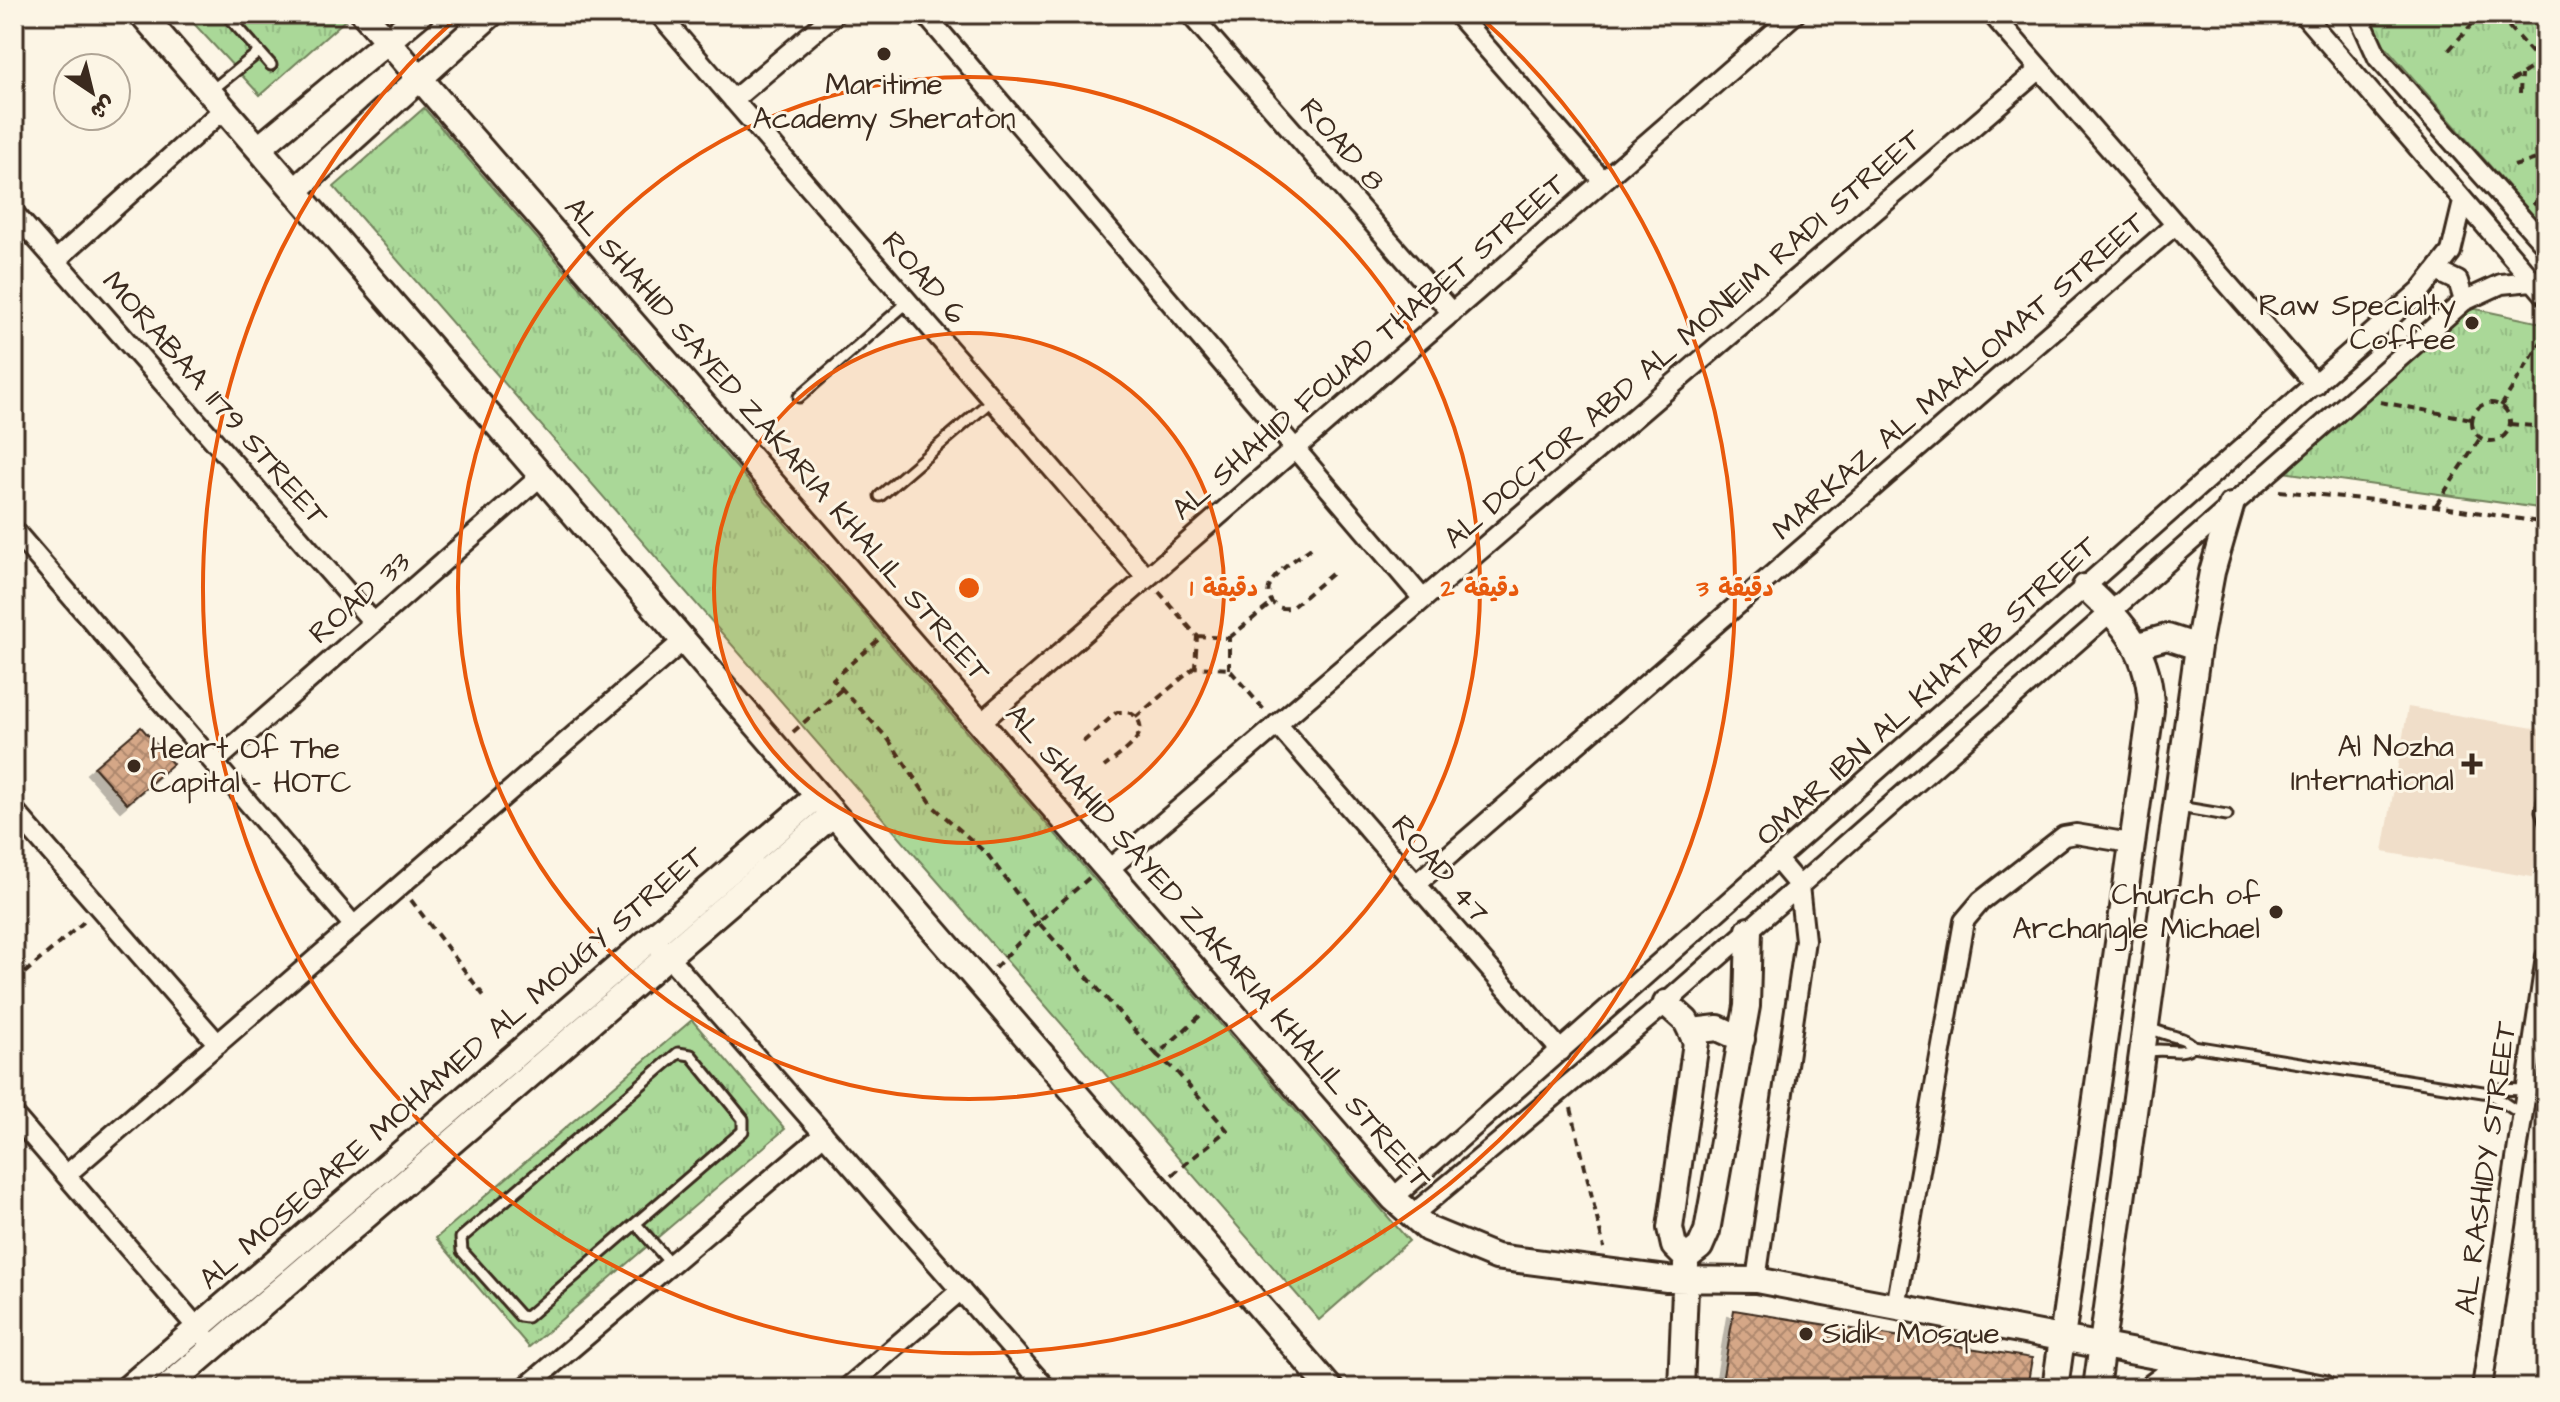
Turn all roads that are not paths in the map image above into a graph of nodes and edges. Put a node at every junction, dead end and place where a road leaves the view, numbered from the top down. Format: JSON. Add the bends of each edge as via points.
{"nodes":[{"id":1,"x":142,"y":14,"type":"edge"},
{"id":2,"x":226,"y":14,"type":"edge"},
{"id":3,"x":364,"y":14,"type":"edge"},
{"id":4,"x":420,"y":14,"type":"edge"},
{"id":5,"x":491,"y":14,"type":"edge"},
{"id":6,"x":659,"y":14,"type":"edge"},
{"id":7,"x":835,"y":14,"type":"edge"},
{"id":8,"x":925,"y":14,"type":"edge"},
{"id":9,"x":1190,"y":14,"type":"edge"},
{"id":10,"x":1795,"y":14,"type":"edge"},
{"id":11,"x":1992,"y":14,"type":"edge"},
{"id":12,"x":2303,"y":14,"type":"edge"},
{"id":13,"x":2358,"y":14,"type":"edge"},
{"id":14,"x":1466,"y":17,"type":"edge"},
{"id":15,"x":388,"y":42,"type":"junction"},
{"id":16,"x":259,"y":52,"type":"junction"},
{"id":17,"x":271,"y":65,"type":"dead end"},
{"id":18,"x":2040,"y":69,"type":"junction"},
{"id":19,"x":421,"y":80,"type":"junction"},
{"id":20,"x":217,"y":100,"type":"junction"},
{"id":21,"x":733,"y":100,"type":"junction"},
{"id":22,"x":259,"y":148,"type":"junction"},
{"id":23,"x":1603,"y":181,"type":"junction"},
{"id":24,"x":296,"y":190,"type":"junction"},
{"id":25,"x":2463,"y":202,"type":"junction"},
{"id":26,"x":14,"y":213,"type":"edge"},
{"id":27,"x":2176,"y":224,"type":"junction"},
{"id":28,"x":2546,"y":246,"type":"edge"},
{"id":29,"x":56,"y":260,"type":"junction"},
{"id":30,"x":2439,"y":272,"type":"junction"},
{"id":31,"x":2532,"y":281,"type":"junction"},
{"id":32,"x":2546,"y":296,"type":"edge"},
{"id":33,"x":2464,"y":301,"type":"junction"},
{"id":34,"x":908,"y":302,"type":"junction"},
{"id":35,"x":1452,"y":313,"type":"junction"},
{"id":36,"x":2316,"y":385,"type":"junction"},
{"id":37,"x":799,"y":397,"type":"dead end"},
{"id":38,"x":992,"y":400,"type":"junction"},
{"id":39,"x":1295,"y":449,"type":"junction"},
{"id":40,"x":541,"y":476,"type":"junction"},
{"id":41,"x":880,"y":496,"type":"dead end"},
{"id":42,"x":2231,"y":506,"type":"junction"},
{"id":43,"x":14,"y":530,"type":"edge"},
{"id":44,"x":1147,"y":578,"type":"junction"},
{"id":45,"x":2085,"y":587,"type":"junction"},
{"id":46,"x":1423,"y":599,"type":"junction"},
{"id":47,"x":2111,"y":611,"type":"junction"},
{"id":48,"x":374,"y":623,"type":"junction"},
{"id":49,"x":684,"y":640,"type":"junction"},
{"id":50,"x":2138,"y":645,"type":"junction"},
{"id":51,"x":2198,"y":647,"type":"junction"},
{"id":52,"x":980,"y":723,"type":"junction"},
{"id":53,"x":1277,"y":724,"type":"junction"},
{"id":54,"x":215,"y":762,"type":"junction"},
{"id":55,"x":2546,"y":786,"type":"edge"},
{"id":56,"x":825,"y":805,"type":"junction"},
{"id":57,"x":2175,"y":806,"type":"junction"},
{"id":58,"x":14,"y":810,"type":"edge"},
{"id":59,"x":2227,"y":815,"type":"dead end"},
{"id":60,"x":2546,"y":826,"type":"edge"},
{"id":61,"x":2130,"y":843,"type":"junction"},
{"id":62,"x":1778,"y":861,"type":"junction"},
{"id":63,"x":1106,"y":868,"type":"junction"},
{"id":64,"x":1416,"y":884,"type":"junction"},
{"id":65,"x":1799,"y":886,"type":"junction"},
{"id":66,"x":1728,"y":905,"type":"junction"},
{"id":67,"x":354,"y":926,"type":"junction"},
{"id":68,"x":1749,"y":930,"type":"junction"},
{"id":69,"x":660,"y":947,"type":"junction"},
{"id":70,"x":2546,"y":957,"type":"edge"},
{"id":71,"x":1666,"y":1003,"type":"junction"},
{"id":72,"x":2144,"y":1023,"type":"junction"},
{"id":73,"x":1692,"y":1031,"type":"junction"},
{"id":74,"x":1742,"y":1039,"type":"junction"},
{"id":75,"x":218,"y":1044,"type":"junction"},
{"id":76,"x":2193,"y":1046,"type":"junction"},
{"id":77,"x":1561,"y":1051,"type":"junction"},
{"id":78,"x":2140,"y":1055,"type":"junction"},
{"id":79,"x":2525,"y":1090,"type":"junction"},
{"id":80,"x":2489,"y":1093,"type":"junction"},
{"id":81,"x":2521,"y":1114,"type":"junction"},
{"id":82,"x":14,"y":1115,"type":"edge"},
{"id":83,"x":824,"y":1134,"type":"junction"},
{"id":84,"x":66,"y":1175,"type":"junction"},
{"id":85,"x":1393,"y":1198,"type":"junction"},
{"id":86,"x":1411,"y":1216,"type":"junction"},
{"id":87,"x":636,"y":1224,"type":"junction"},
{"id":88,"x":671,"y":1264,"type":"junction"},
{"id":89,"x":1686,"y":1269,"type":"junction"},
{"id":90,"x":1756,"y":1280,"type":"junction"},
{"id":91,"x":961,"y":1290,"type":"junction"},
{"id":92,"x":1896,"y":1307,"type":"junction"},
{"id":93,"x":205,"y":1337,"type":"junction"},
{"id":94,"x":2062,"y":1340,"type":"junction"},
{"id":95,"x":2103,"y":1347,"type":"junction"},
{"id":96,"x":2195,"y":1365,"type":"junction"},
{"id":97,"x":128,"y":1388,"type":"edge"},
{"id":98,"x":166,"y":1388,"type":"edge"},
{"id":99,"x":525,"y":1388,"type":"edge"},
{"id":100,"x":847,"y":1388,"type":"edge"},
{"id":101,"x":1046,"y":1388,"type":"edge"},
{"id":102,"x":1330,"y":1388,"type":"edge"},
{"id":103,"x":1681,"y":1388,"type":"edge"},
{"id":104,"x":2055,"y":1388,"type":"edge"},
{"id":105,"x":2096,"y":1388,"type":"edge"},
{"id":106,"x":2151,"y":1388,"type":"edge"},
{"id":107,"x":2324,"y":1388,"type":"edge"},
{"id":108,"x":2482,"y":1388,"type":"edge"}],
"edges":[{"from":1,"to":20,"type":"street"},
{"from":2,"to":16,"type":"lane"},
{"from":3,"to":15,"type":"street","name":"AL SHAHID SAYED ZAKARIA KHALIL STREET"},
{"from":4,"to":15,"type":"street"},
{"from":5,"to":19,"type":"street"},
{"from":6,"to":21,"type":"street","name":"ROAD 6"},
{"from":7,"to":21,"type":"street"},
{"from":8,"to":39,"type":"street"},
{"from":9,"to":35,"type":"street","name":"ROAD 8"},
{"from":10,"to":23,"type":"street","name":"AL SHAHID FOUAD THABET STREET"},
{"from":11,"to":18,"type":"street"},
{"from":12,"to":25,"type":"street"},
{"from":13,"to":28,"type":"street","via":[[2378,58]]},
{"from":14,"to":23,"type":"street"},
{"from":15,"to":19,"type":"street","name":"AL SHAHID SAYED ZAKARIA KHALIL STREET"},
{"from":15,"to":22,"type":"street"},
{"from":16,"to":17,"type":"lane"},
{"from":16,"to":20,"type":"lane"},
{"from":18,"to":27,"type":"street"},
{"from":18,"to":46,"type":"street","name":"AL DOCTOR ABD AL MONEIM RADI STREET"},
{"from":19,"to":24,"type":"street"},
{"from":19,"to":52,"type":"street","name":"AL SHAHID SAYED ZAKARIA KHALIL STREET"},
{"from":20,"to":22,"type":"street"},
{"from":20,"to":29,"type":"street"},
{"from":21,"to":34,"type":"street","name":"ROAD 6"},
{"from":22,"to":24,"type":"street"},
{"from":23,"to":35,"type":"street","name":"AL SHAHID FOUAD THABET STREET"},
{"from":24,"to":40,"type":"street"},
{"from":25,"to":30,"type":"street","name":"OMAR IBN AL KHATAB STREET","via":[[2458,235]]},
{"from":25,"to":31,"type":"street"},
{"from":26,"to":29,"type":"street","name":"MORABAA 1179 STREET"},
{"from":27,"to":36,"type":"street"},
{"from":27,"to":64,"type":"street","name":"MARKAZ AL MAALOMAT STREET"},
{"from":29,"to":48,"type":"street","name":"MORABAA 1179 STREET"},
{"from":30,"to":33,"type":"street","via":[[2458,281]]},
{"from":30,"to":36,"type":"street","name":"OMAR IBN AL KHATAB STREET"},
{"from":31,"to":32,"type":"street"},
{"from":31,"to":33,"type":"street","name":"OMAR IBN AL KHATAB STREET","via":[[2501,284]]},
{"from":33,"to":42,"type":"street","name":"OMAR IBN AL KHATAB STREET"},
{"from":34,"to":37,"type":"lane"},
{"from":34,"to":38,"type":"street","name":"ROAD 6"},
{"from":35,"to":39,"type":"street","name":"AL SHAHID FOUAD THABET STREET"},
{"from":36,"to":45,"type":"street","name":"OMAR IBN AL KHATAB STREET"},
{"from":38,"to":41,"type":"lane"},
{"from":38,"to":44,"type":"street","name":"ROAD 6"},
{"from":39,"to":44,"type":"street","name":"AL SHAHID FOUAD THABET STREET"},
{"from":39,"to":46,"type":"street"},
{"from":40,"to":48,"type":"street","name":"ROAD 33"},
{"from":40,"to":49,"type":"street"},
{"from":42,"to":47,"type":"street","name":"OMAR IBN AL KHATAB STREET"},
{"from":42,"to":51,"type":"street"},
{"from":43,"to":54,"type":"street"},
{"from":44,"to":52,"type":"street","name":"AL SHAHID FOUAD THABET STREET"},
{"from":45,"to":47,"type":"street"},
{"from":45,"to":62,"type":"street","name":"OMAR IBN AL KHATAB STREET"},
{"from":46,"to":53,"type":"street","name":"AL DOCTOR ABD AL MONEIM RADI STREET"},
{"from":47,"to":50,"type":"street"},
{"from":47,"to":65,"type":"street","name":"OMAR IBN AL KHATAB STREET"},
{"from":48,"to":54,"type":"street","name":"ROAD 33"},
{"from":49,"to":56,"type":"street"},
{"from":49,"to":67,"type":"street"},
{"from":50,"to":51,"type":"street","via":[[2167,637]]},
{"from":50,"to":61,"type":"street","via":[[2151,688],[2151,710]]},
{"from":51,"to":57,"type":"street"},
{"from":52,"to":63,"type":"street","name":"AL SHAHID SAYED ZAKARIA KHALIL STREET"},
{"from":53,"to":63,"type":"street","name":"AL DOCTOR ABD AL MONEIM RADI STREET"},
{"from":53,"to":64,"type":"street","name":"ROAD 47"},
{"from":54,"to":67,"type":"street"},
{"from":55,"to":60,"type":"lane","via":[[2541,811]]},
{"from":56,"to":69,"type":"street","name":"AL MOSEQARE MOHAMED AL MOUGY STREET"},
{"from":56,"to":102,"type":"street"},
{"from":57,"to":59,"type":"lane"},
{"from":57,"to":72,"type":"street"},
{"from":58,"to":75,"type":"street"},
{"from":61,"to":92,"type":"street","via":[[2064,836],[1981,901],[1964,921]]},
{"from":61,"to":94,"type":"street"},
{"from":62,"to":65,"type":"street"},
{"from":62,"to":66,"type":"street","name":"OMAR IBN AL KHATAB STREET"},
{"from":63,"to":85,"type":"street","name":"AL SHAHID SAYED ZAKARIA KHALIL STREET"},
{"from":64,"to":77,"type":"street","name":"ROAD 47"},
{"from":65,"to":68,"type":"street","name":"OMAR IBN AL KHATAB STREET"},
{"from":65,"to":90,"type":"street","via":[[1805,940]]},
{"from":66,"to":68,"type":"street"},
{"from":66,"to":77,"type":"street","name":"OMAR IBN AL KHATAB STREET"},
{"from":67,"to":75,"type":"street"},
{"from":68,"to":71,"type":"street","name":"OMAR IBN AL KHATAB STREET"},
{"from":68,"to":74,"type":"street","via":[[1750,980]]},
{"from":69,"to":83,"type":"street"},
{"from":69,"to":93,"type":"street","name":"AL MOSEQARE MOHAMED AL MOUGY STREET"},
{"from":70,"to":79,"type":"street","name":"AL RASHIDY STREET"},
{"from":71,"to":73,"type":"street"},
{"from":71,"to":86,"type":"street","name":"OMAR IBN AL KHATAB STREET"},
{"from":72,"to":76,"type":"lane"},
{"from":72,"to":78,"type":"street"},
{"from":73,"to":74,"type":"street","via":[[1718,1028]]},
{"from":73,"to":89,"type":"street","via":[[1697,1057],[1670,1228]]},
{"from":74,"to":89,"type":"street","via":[[1705,1240]]},
{"from":75,"to":84,"type":"street"},
{"from":76,"to":78,"type":"lane","via":[[2184,1052],[2153,1049]]},
{"from":76,"to":80,"type":"lane"},
{"from":77,"to":85,"type":"street","name":"OMAR IBN AL KHATAB STREET"},
{"from":78,"to":95,"type":"street"},
{"from":79,"to":80,"type":"lane"},
{"from":79,"to":81,"type":"street","name":"AL RASHIDY STREET"},
{"from":80,"to":81,"type":"lane"},
{"from":81,"to":108,"type":"street","name":"AL RASHIDY STREET"},
{"from":82,"to":84,"type":"street"},
{"from":83,"to":88,"type":"street"},
{"from":83,"to":91,"type":"street"},
{"from":84,"to":93,"type":"street"},
{"from":85,"to":86,"type":"street","name":"AL SHAHID SAYED ZAKARIA KHALIL STREET"},
{"from":86,"to":89,"type":"street","name":"AL SHAHID SAYED ZAKARIA KHALIL STREET","via":[[1446,1238],[1496,1257],[1610,1273]]},
{"from":87,"to":87,"type":"lane","via":[[745,1127],[687,1053],[678,1053],[463,1236],[459,1245],[524,1318]]},
{"from":87,"to":88,"type":"lane"},
{"from":88,"to":99,"type":"street"},
{"from":89,"to":90,"type":"street","name":"AL SHAHID SAYED ZAKARIA KHALIL STREET"},
{"from":89,"to":103,"type":"street"},
{"from":90,"to":92,"type":"street","name":"AL SHAHID SAYED ZAKARIA KHALIL STREET"},
{"from":91,"to":100,"type":"street"},
{"from":91,"to":101,"type":"street"},
{"from":92,"to":94,"type":"street","name":"AL SHAHID SAYED ZAKARIA KHALIL STREET"},
{"from":93,"to":97,"type":"street","name":"AL MOSEQARE MOHAMED AL MOUGY STREET"},
{"from":93,"to":98,"type":"street","name":"AL MOSEQARE MOHAMED AL MOUGY STREET"},
{"from":94,"to":95,"type":"street","name":"AL SHAHID SAYED ZAKARIA KHALIL STREET"},
{"from":94,"to":104,"type":"street"},
{"from":95,"to":96,"type":"street","name":"AL SHAHID SAYED ZAKARIA KHALIL STREET"},
{"from":95,"to":105,"type":"street"},
{"from":96,"to":106,"type":"street","via":[[2171,1373]]},
{"from":96,"to":107,"type":"street","name":"AL SHAHID SAYED ZAKARIA KHALIL STREET"}]}
